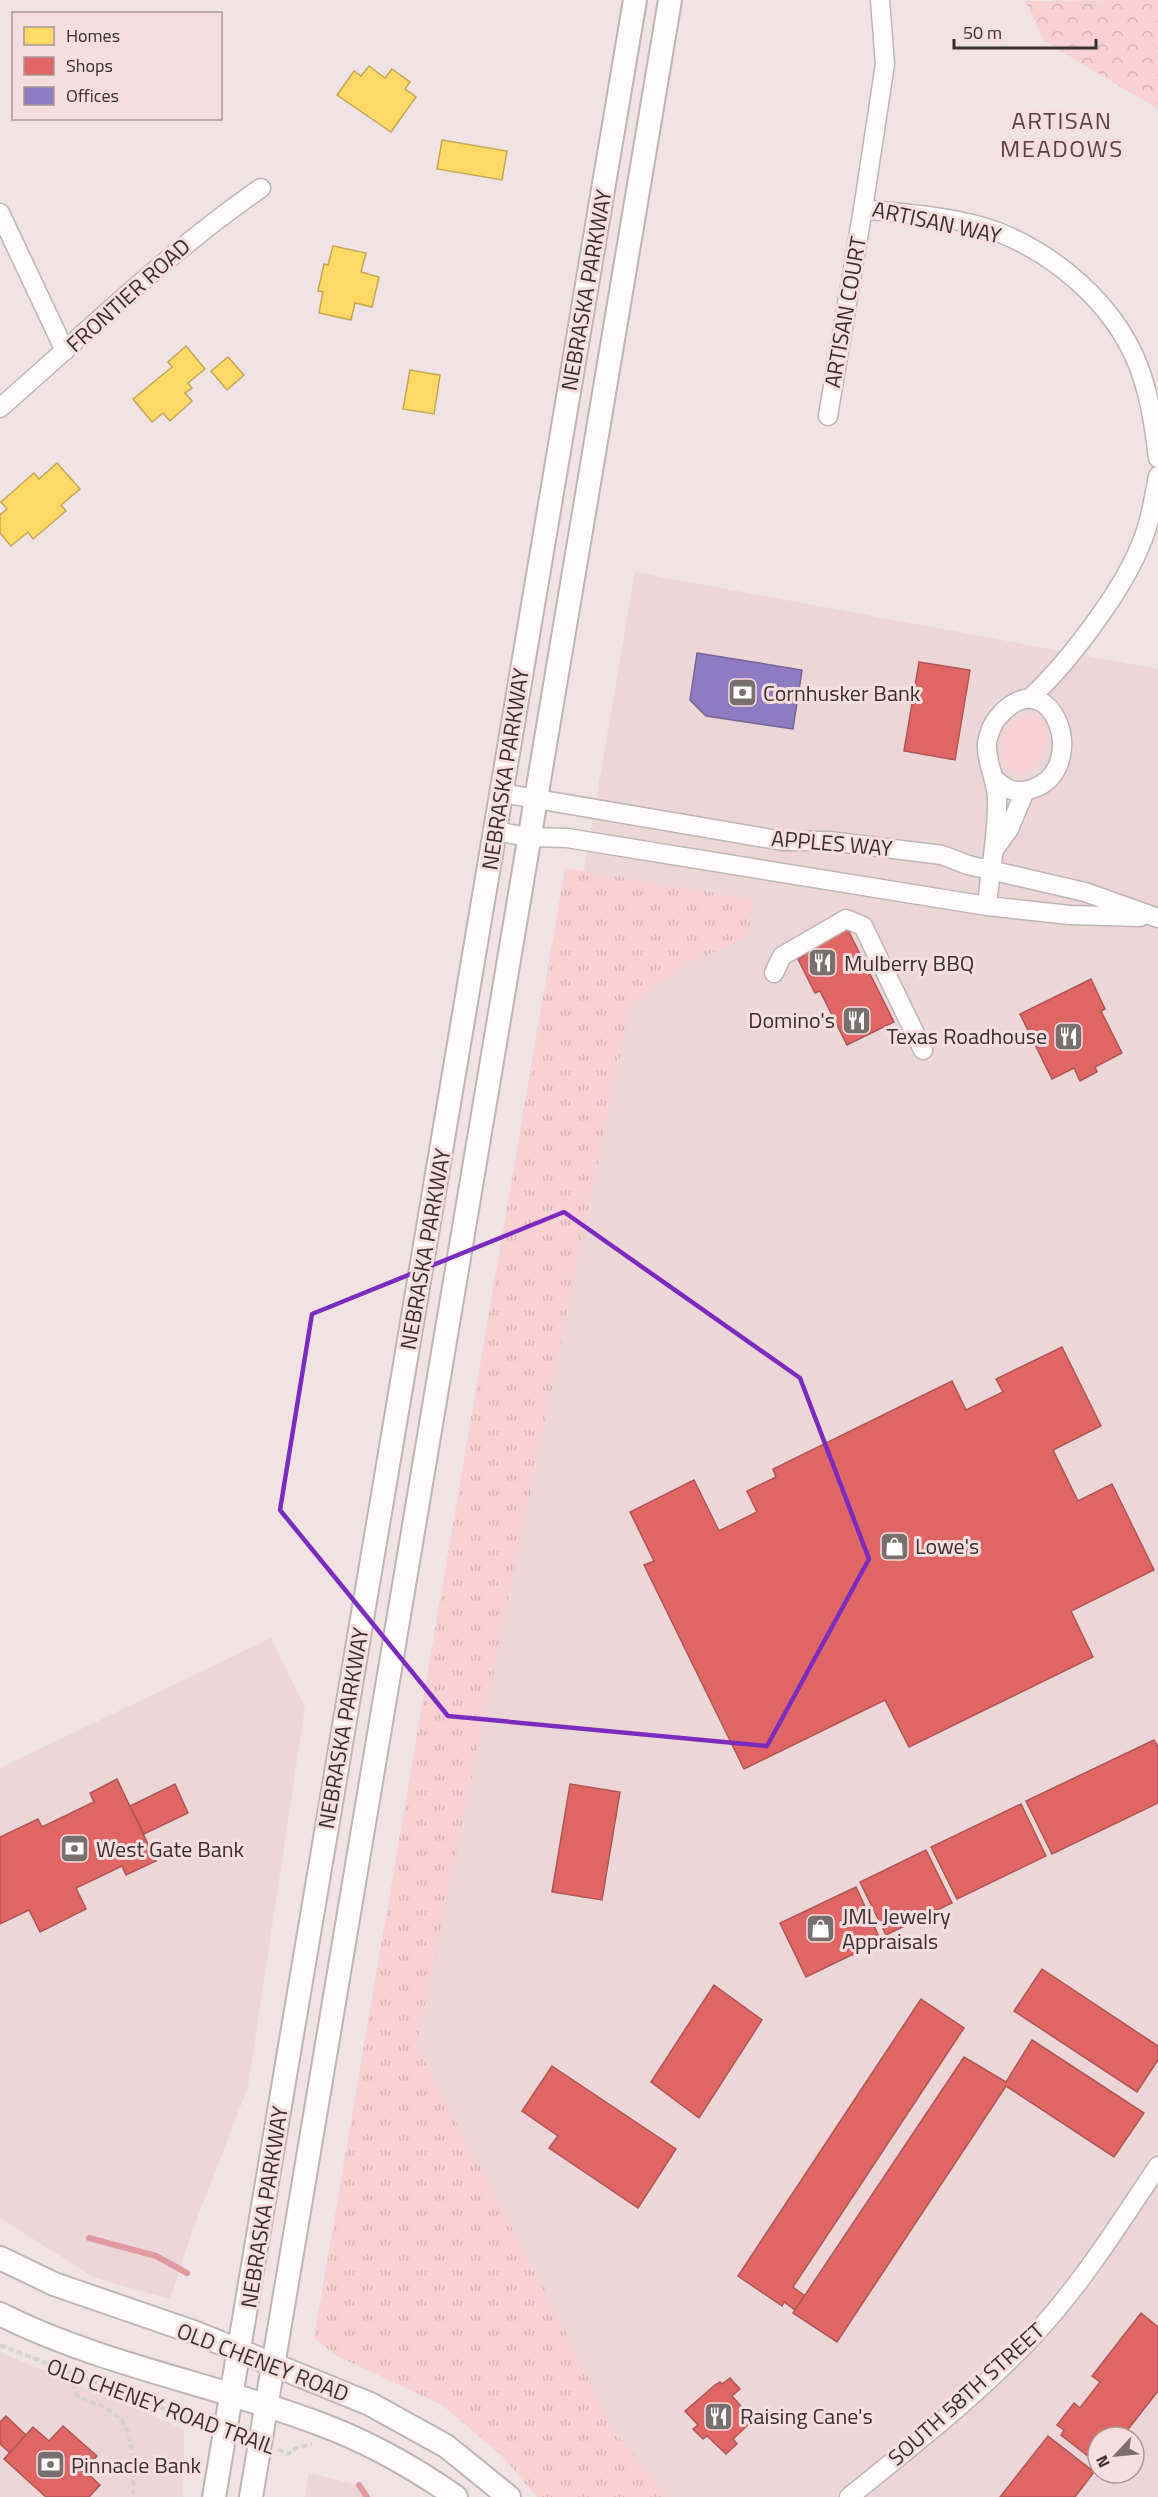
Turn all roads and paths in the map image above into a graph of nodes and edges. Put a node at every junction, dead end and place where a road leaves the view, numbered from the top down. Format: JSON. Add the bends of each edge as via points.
{"nodes":[{"id":1,"x":634,"y":0,"type":"edge"},
{"id":2,"x":670,"y":0,"type":"edge"},
{"id":3,"x":880,"y":0,"type":"edge"},
{"id":4,"x":261,"y":188,"type":"dead end"},
{"id":5,"x":863,"y":208,"type":"junction"},
{"id":6,"x":0,"y":213,"type":"edge"},
{"id":7,"x":65,"y":351,"type":"junction"},
{"id":8,"x":0,"y":408,"type":"edge"},
{"id":9,"x":828,"y":416,"type":"dead end"},
{"id":10,"x":1158,"y":458,"type":"edge"},
{"id":11,"x":1158,"y":476,"type":"edge"},
{"id":12,"x":1031,"y":697,"type":"junction"},
{"id":13,"x":995,"y":778,"type":"junction"},
{"id":14,"x":1025,"y":791,"type":"junction"},
{"id":15,"x":502,"y":793,"type":"junction"},
{"id":16,"x":536,"y":798,"type":"junction"},
{"id":17,"x":495,"y":831,"type":"junction"},
{"id":18,"x":529,"y":837,"type":"junction"},
{"id":19,"x":996,"y":847,"type":"junction"},
{"id":20,"x":990,"y":870,"type":"junction"},
{"id":21,"x":987,"y":906,"type":"junction"},
{"id":22,"x":1157,"y":918,"type":"edge"},
{"id":23,"x":774,"y":973,"type":"dead end"},
{"id":24,"x":924,"y":1050,"type":"dead end"},
{"id":25,"x":1158,"y":2166,"type":"edge"},
{"id":26,"x":0,"y":2258,"type":"edge"},
{"id":27,"x":0,"y":2314,"type":"edge"},
{"id":28,"x":0,"y":2345,"type":"edge"},
{"id":29,"x":240,"y":2351,"type":"junction"},
{"id":30,"x":275,"y":2365,"type":"junction"},
{"id":31,"x":77,"y":2375,"type":"junction"},
{"id":32,"x":232,"y":2396,"type":"junction"},
{"id":33,"x":267,"y":2405,"type":"junction"},
{"id":34,"x":225,"y":2430,"type":"junction"},
{"id":35,"x":261,"y":2441,"type":"junction"},
{"id":36,"x":288,"y":2454,"type":"dead end"},
{"id":37,"x":133,"y":2497,"type":"edge"},
{"id":38,"x":214,"y":2497,"type":"edge"},
{"id":39,"x":251,"y":2497,"type":"edge"},
{"id":40,"x":456,"y":2497,"type":"edge"},
{"id":41,"x":509,"y":2497,"type":"edge"},
{"id":42,"x":849,"y":2497,"type":"edge"}],
"edges":[{"from":1,"to":15,"type":"main road","name":"NEBRASKA PARKWAY"},
{"from":2,"to":16,"type":"main road","name":"NEBRASKA PARKWAY"},
{"from":3,"to":5,"type":"street","name":"ARTISAN WAY","via":[[885,64]]},
{"from":4,"to":7,"type":"street","name":"FRONTIER ROAD","via":[[150,272]]},
{"from":5,"to":9,"type":"street","name":"ARTISAN COURT"},
{"from":5,"to":10,"type":"street","name":"ARTISAN WAY","via":[[950,220],[996,232],[1045,256],[1068,273],[1105,310],[1135,358],[1153,417]]},
{"from":6,"to":7,"type":"street"},
{"from":7,"to":8,"type":"street","name":"FRONTIER ROAD"},
{"from":11,"to":12,"type":"street","via":[[1138,550],[1116,589],[1054,676]]},
{"from":12,"to":13,"type":"street","via":[[1006,708],[991,728],[987,753]]},
{"from":12,"to":14,"type":"street","via":[[1054,714],[1063,743],[1050,775]]},
{"from":13,"to":14,"type":"street","via":[[1013,791]]},
{"from":13,"to":19,"type":"street"},
{"from":14,"to":19,"type":"street","via":[[1009,829]]},
{"from":15,"to":16,"type":"street","name":"APPLES WAY"},
{"from":15,"to":17,"type":"main road","name":"NEBRASKA PARKWAY"},
{"from":16,"to":18,"type":"main road","name":"NEBRASKA PARKWAY"},
{"from":16,"to":20,"type":"street","name":"APPLES WAY","via":[[783,841],[829,841],[942,855]]},
{"from":17,"to":18,"type":"street","name":"APPLES WAY"},
{"from":17,"to":29,"type":"main road","name":"NEBRASKA PARKWAY"},
{"from":18,"to":21,"type":"street","name":"APPLES WAY","via":[[579,840]]},
{"from":18,"to":30,"type":"main road","name":"NEBRASKA PARKWAY"},
{"from":19,"to":20,"type":"street"},
{"from":20,"to":21,"type":"street"},
{"from":20,"to":22,"type":"street","name":"APPLES WAY","via":[[1085,892]]},
{"from":21,"to":22,"type":"street","name":"APPLES WAY","via":[[1070,915]]},
{"from":23,"to":24,"type":"street","via":[[782,956],[846,919],[863,926]]},
{"from":25,"to":42,"type":"street","name":"SOUTH 58TH STREET","via":[[1091,2267],[1035,2334],[1007,2363]]},
{"from":26,"to":29,"type":"main road","name":"OLD CHENEY ROAD","via":[[54,2284]]},
{"from":27,"to":32,"type":"main road","name":"OLD CHENEY ROAD","via":[[62,2341]]},
{"from":28,"to":31,"type":"path","name":"OLD CHENEY ROAD TRAIL"},
{"from":29,"to":30,"type":"main road","name":"OLD CHENEY ROAD"},
{"from":29,"to":32,"type":"main road","name":"NEBRASKA PARKWAY"},
{"from":30,"to":33,"type":"main road","name":"NEBRASKA PARKWAY"},
{"from":30,"to":41,"type":"main road","name":"OLD CHENEY ROAD","via":[[410,2424],[464,2459]]},
{"from":31,"to":34,"type":"path","name":"OLD CHENEY ROAD TRAIL","via":[[191,2422]]},
{"from":31,"to":37,"type":"path","via":[[73,2386],[77,2395],[106,2409],[124,2424],[130,2447]]},
{"from":32,"to":33,"type":"main road","name":"OLD CHENEY ROAD"},
{"from":32,"to":34,"type":"main road","name":"NEBRASKA PARKWAY"},
{"from":33,"to":35,"type":"main road","name":"NEBRASKA PARKWAY"},
{"from":33,"to":40,"type":"main road","name":"OLD CHENEY ROAD","via":[[374,2446]]},
{"from":34,"to":38,"type":"main road","name":"NEBRASKA PARKWAY"},
{"from":35,"to":36,"type":"path","name":"OLD CHENEY ROAD TRAIL"},
{"from":35,"to":39,"type":"main road","name":"NEBRASKA PARKWAY"}]}
